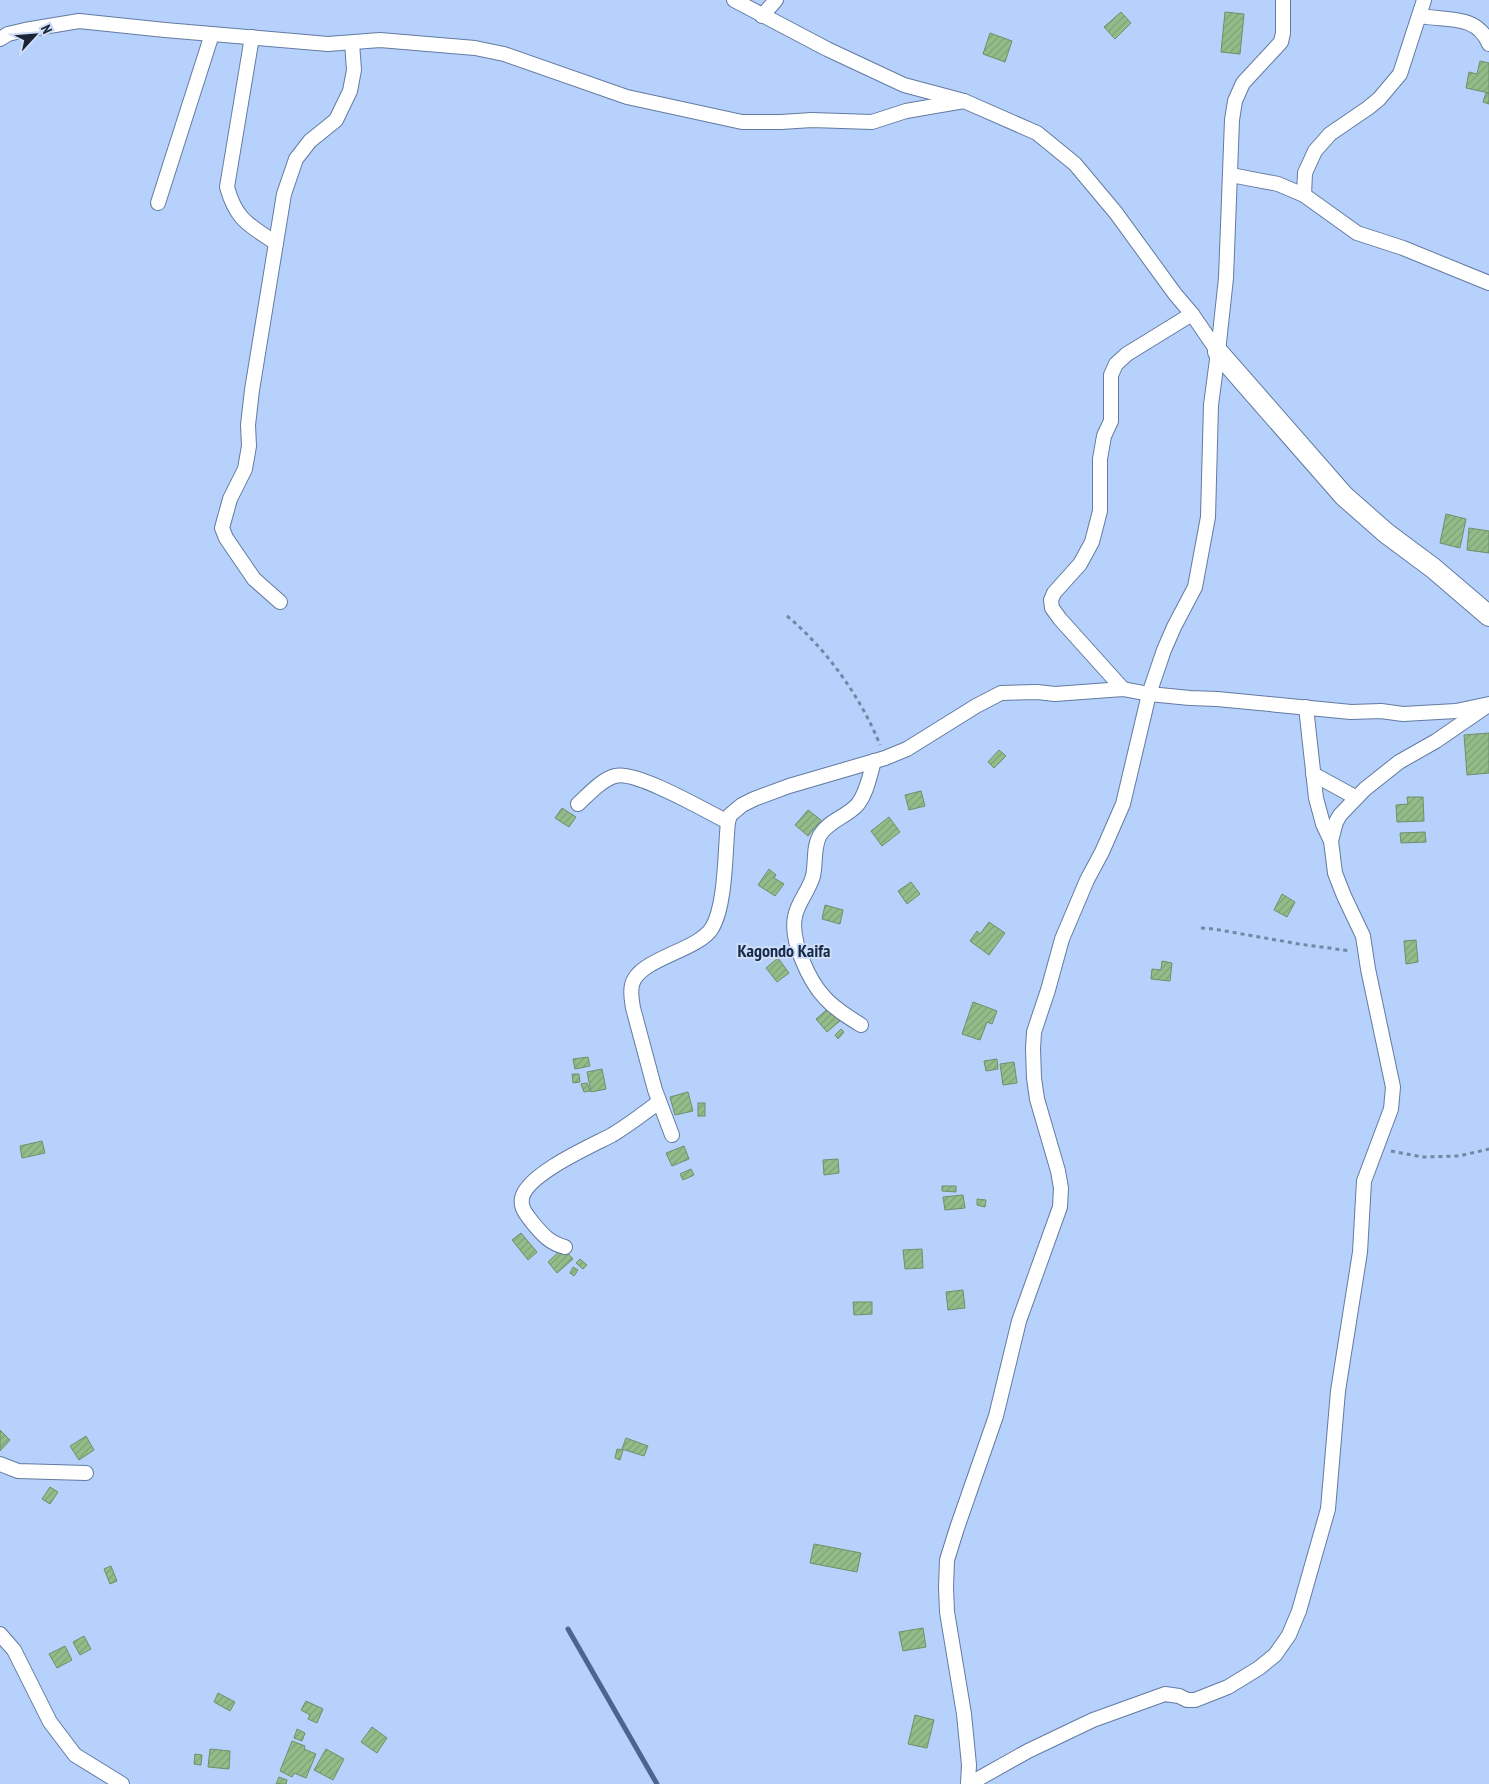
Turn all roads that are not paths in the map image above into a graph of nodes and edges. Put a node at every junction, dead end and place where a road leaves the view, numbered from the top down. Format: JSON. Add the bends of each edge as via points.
{"nodes":[{"id":1,"x":734,"y":0,"type":"edge"},
{"id":2,"x":776,"y":0,"type":"edge"},
{"id":3,"x":1283,"y":0,"type":"edge"},
{"id":4,"x":1424,"y":0,"type":"edge"},
{"id":5,"x":762,"y":16,"type":"junction"},
{"id":6,"x":1420,"y":16,"type":"junction"},
{"id":7,"x":212,"y":34,"type":"junction"},
{"id":8,"x":252,"y":37,"type":"junction"},
{"id":9,"x":0,"y":39,"type":"edge"},
{"id":10,"x":352,"y":43,"type":"junction"},
{"id":11,"x":1489,"y":44,"type":"edge"},
{"id":12,"x":964,"y":101,"type":"junction"},
{"id":13,"x":1231,"y":175,"type":"junction"},
{"id":14,"x":1304,"y":195,"type":"junction"},
{"id":15,"x":158,"y":203,"type":"dead end"},
{"id":16,"x":276,"y":243,"type":"junction"},
{"id":17,"x":1489,"y":283,"type":"edge"},
{"id":18,"x":1192,"y":314,"type":"junction"},
{"id":19,"x":1218,"y":352,"type":"junction"},
{"id":20,"x":280,"y":602,"type":"dead end"},
{"id":21,"x":1489,"y":616,"type":"edge"},
{"id":22,"x":1123,"y":689,"type":"junction"},
{"id":23,"x":1149,"y":694,"type":"junction"},
{"id":24,"x":1489,"y":705,"type":"edge"},
{"id":25,"x":1306,"y":707,"type":"junction"},
{"id":26,"x":879,"y":759,"type":"junction"},
{"id":27,"x":1313,"y":774,"type":"junction"},
{"id":28,"x":1355,"y":797,"type":"junction"},
{"id":29,"x":578,"y":804,"type":"dead end"},
{"id":30,"x":728,"y":822,"type":"junction"},
{"id":31,"x":1331,"y":841,"type":"junction"},
{"id":32,"x":861,"y":1025,"type":"dead end"},
{"id":33,"x":659,"y":1102,"type":"junction"},
{"id":34,"x":672,"y":1135,"type":"dead end"},
{"id":35,"x":565,"y":1247,"type":"dead end"},
{"id":36,"x":0,"y":1464,"type":"edge"},
{"id":37,"x":86,"y":1473,"type":"dead end"},
{"id":38,"x":0,"y":1634,"type":"edge"},
{"id":39,"x":122,"y":1784,"type":"edge"},
{"id":40,"x":969,"y":1784,"type":"edge"}],
"edges":[{"from":1,"to":5,"type":"street"},
{"from":2,"to":5,"type":"street"},
{"from":3,"to":13,"type":"street","via":[[1281,42],[1243,84],[1236,101],[1232,120]]},
{"from":4,"to":6,"type":"street"},
{"from":5,"to":12,"type":"street","via":[[904,84]]},
{"from":6,"to":11,"type":"street","via":[[1468,22],[1482,30]]},
{"from":6,"to":14,"type":"street","via":[[1400,74],[1379,99],[1330,134],[1315,151],[1305,172]]},
{"from":7,"to":8,"type":"street"},
{"from":7,"to":9,"type":"street","via":[[79,21],[25,30]]},
{"from":7,"to":15,"type":"street"},
{"from":8,"to":10,"type":"street"},
{"from":8,"to":16,"type":"street","via":[[227,187],[239,216]]},
{"from":10,"to":12,"type":"street","via":[[380,40],[475,48],[504,54],[626,97],[742,122],[872,122],[906,111]]},
{"from":10,"to":16,"type":"street","via":[[354,70],[350,91],[336,120],[310,141],[296,159],[284,194]]},
{"from":12,"to":18,"type":"street","via":[[1036,132],[1075,164]]},
{"from":13,"to":14,"type":"street","via":[[1278,184]]},
{"from":13,"to":19,"type":"street","via":[[1226,278]]},
{"from":14,"to":17,"type":"street","via":[[1357,233]]},
{"from":16,"to":20,"type":"street","via":[[252,390],[246,468],[230,499],[222,528],[254,580]]},
{"from":18,"to":19,"type":"street"},
{"from":18,"to":22,"type":"street","via":[[1116,364],[1111,375],[1111,421],[1104,436],[1100,459],[1100,511],[1092,542],[1080,564],[1051,600],[1052,608],[1060,619]]},
{"from":19,"to":21,"type":"street","via":[[1344,496]]},
{"from":19,"to":23,"type":"street","via":[[1211,405],[1208,517],[1195,586],[1174,627]]},
{"from":22,"to":23,"type":"street"},
{"from":22,"to":26,"type":"street","via":[[1055,694],[1001,693],[913,746]]},
{"from":23,"to":25,"type":"street"},
{"from":23,"to":40,"type":"street","via":[[1123,804],[1062,939],[1034,1032],[1035,1085],[1058,1171],[1060,1207],[1019,1321],[996,1416],[947,1560],[947,1612],[964,1714]]},
{"from":24,"to":25,"type":"street","via":[[1456,711],[1403,714]]},
{"from":24,"to":28,"type":"street","via":[[1381,774]]},
{"from":25,"to":27,"type":"street"},
{"from":26,"to":30,"type":"street","via":[[754,799],[730,815]]},
{"from":26,"to":32,"type":"street","via":[[857,804],[818,837],[809,890],[794,918],[801,959],[814,982],[824,997]]},
{"from":27,"to":28,"type":"street"},
{"from":27,"to":31,"type":"street","via":[[1322,824]]},
{"from":28,"to":31,"type":"street","via":[[1336,822]]},
{"from":29,"to":30,"type":"street","via":[[615,776],[625,776],[647,781]]},
{"from":30,"to":33,"type":"street","via":[[717,920],[710,931],[644,969],[632,983],[633,1008]]},
{"from":31,"to":40,"type":"street","via":[[1335,873],[1363,936],[1392,1087],[1391,1109],[1364,1181],[1360,1252],[1338,1391],[1328,1509],[1299,1611],[1289,1635],[1275,1654],[1228,1687],[1195,1700],[1165,1694],[1093,1720],[1028,1750]]},
{"from":33,"to":34,"type":"street"},
{"from":33,"to":35,"type":"street","via":[[611,1135],[535,1179],[526,1189],[522,1197],[525,1212],[545,1237]]},
{"from":36,"to":37,"type":"street","via":[[18,1471]]},
{"from":38,"to":39,"type":"street","via":[[14,1650],[50,1722],[75,1755]]}]}
